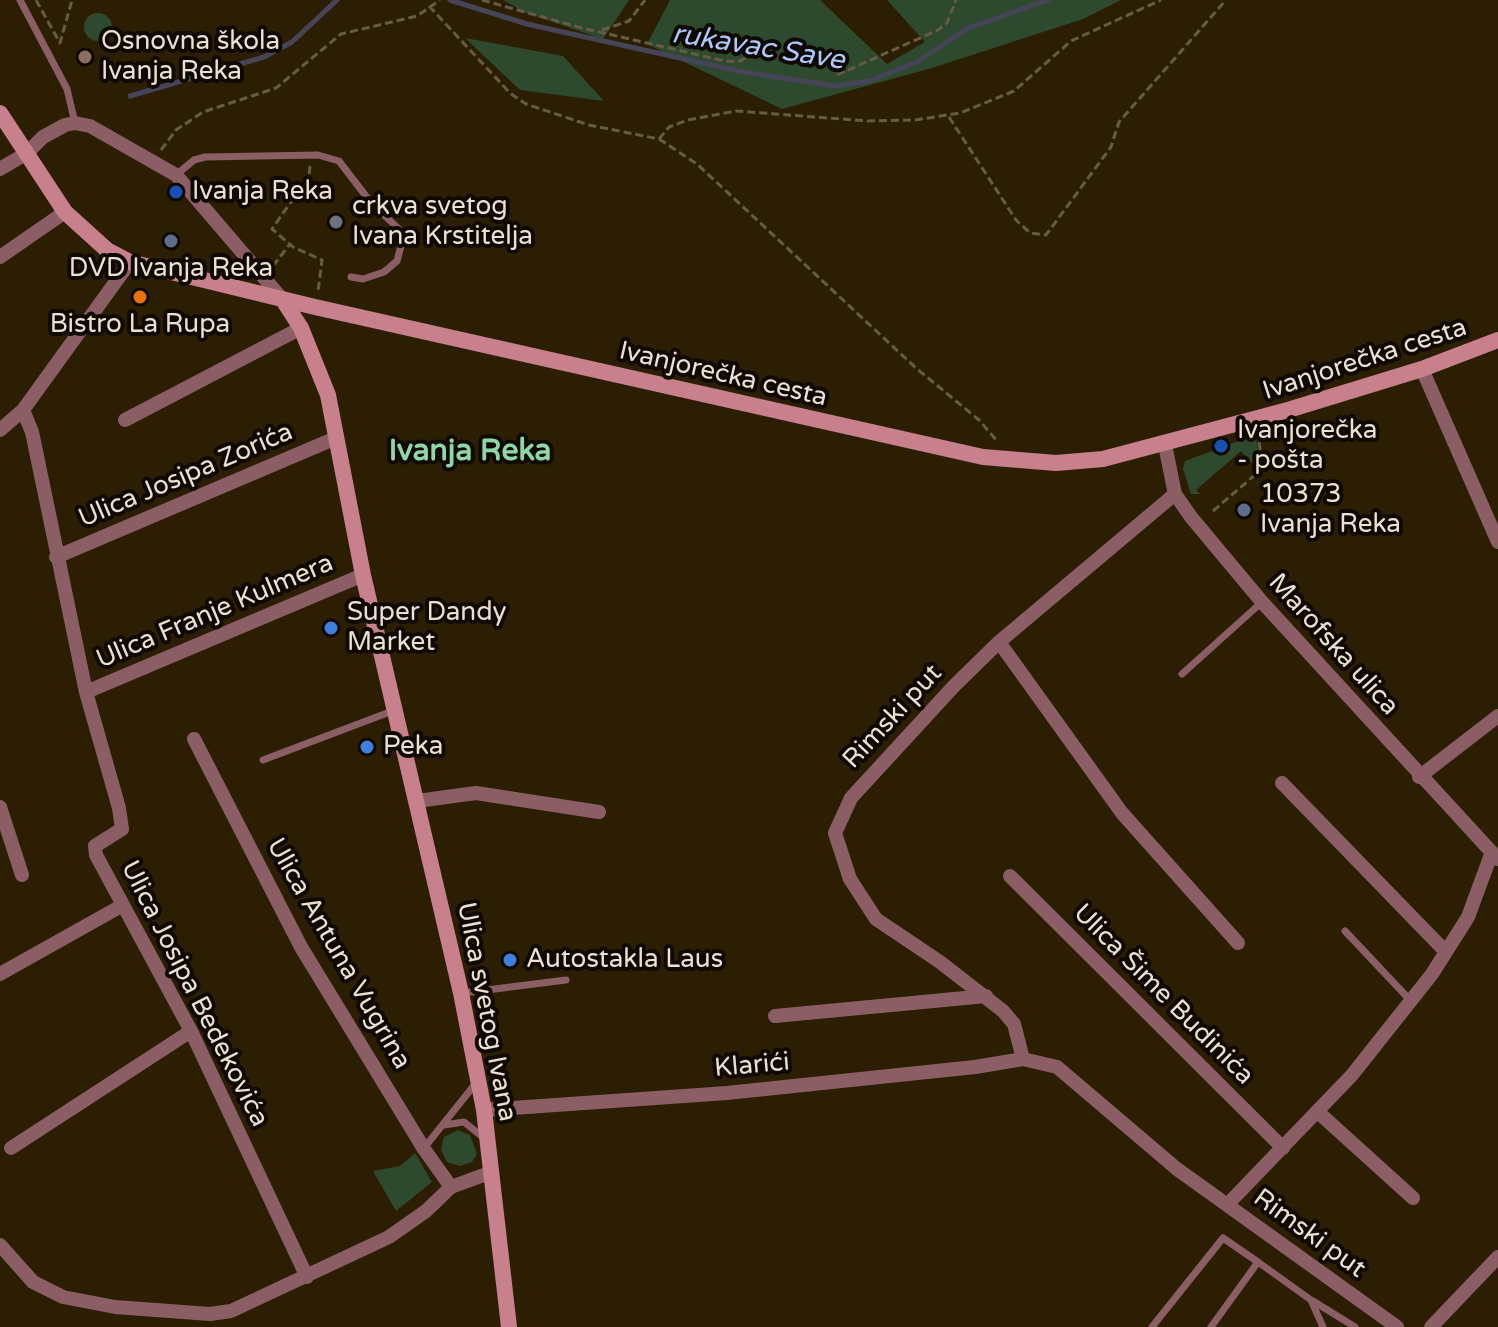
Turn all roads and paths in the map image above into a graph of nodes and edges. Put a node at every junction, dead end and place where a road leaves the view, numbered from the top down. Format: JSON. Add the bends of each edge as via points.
{"nodes":[{"id":1,"x":20,"y":0,"type":"edge"},
{"id":2,"x":36,"y":0,"type":"edge"},
{"id":3,"x":72,"y":0,"type":"edge"},
{"id":4,"x":440,"y":0,"type":"edge"},
{"id":5,"x":482,"y":0,"type":"edge"},
{"id":6,"x":645,"y":0,"type":"edge"},
{"id":7,"x":956,"y":0,"type":"edge"},
{"id":8,"x":1161,"y":0,"type":"edge"},
{"id":9,"x":1226,"y":0,"type":"edge"},
{"id":10,"x":429,"y":6,"type":"junction"},
{"id":11,"x":598,"y":31,"type":"junction"},
{"id":12,"x":747,"y":57,"type":"dead end"},
{"id":13,"x":837,"y":75,"type":"dead end"},
{"id":14,"x":0,"y":113,"type":"edge"},
{"id":15,"x":948,"y":116,"type":"junction"},
{"id":16,"x":75,"y":123,"type":"junction"},
{"id":17,"x":659,"y":139,"type":"junction"},
{"id":18,"x":27,"y":153,"type":"junction"},
{"id":19,"x":154,"y":160,"type":"junction"},
{"id":20,"x":310,"y":166,"type":"dead end"},
{"id":21,"x":0,"y":169,"type":"edge"},
{"id":22,"x":176,"y":175,"type":"junction"},
{"id":23,"x":65,"y":212,"type":"junction"},
{"id":24,"x":290,"y":244,"type":"junction"},
{"id":25,"x":0,"y":257,"type":"edge"},
{"id":26,"x":130,"y":262,"type":"junction"},
{"id":27,"x":273,"y":266,"type":"dead end"},
{"id":28,"x":351,"y":277,"type":"dead end"},
{"id":29,"x":317,"y":296,"type":"dead end"},
{"id":30,"x":283,"y":300,"type":"junction"},
{"id":31,"x":301,"y":328,"type":"junction"},
{"id":32,"x":1498,"y":340,"type":"edge"},
{"id":33,"x":1422,"y":369,"type":"junction"},
{"id":34,"x":23,"y":410,"type":"junction"},
{"id":35,"x":125,"y":420,"type":"dead end"},
{"id":36,"x":0,"y":430,"type":"edge"},
{"id":37,"x":1257,"y":431,"type":"dead end"},
{"id":38,"x":336,"y":438,"type":"junction"},
{"id":39,"x":1165,"y":445,"type":"junction"},
{"id":40,"x":1012,"y":461,"type":"junction"},
{"id":41,"x":1175,"y":494,"type":"junction"},
{"id":42,"x":1213,"y":511,"type":"dead end"},
{"id":43,"x":1498,"y":542,"type":"edge"},
{"id":44,"x":56,"y":557,"type":"junction"},
{"id":45,"x":363,"y":575,"type":"junction"},
{"id":46,"x":1262,"y":602,"type":"junction"},
{"id":47,"x":999,"y":642,"type":"junction"},
{"id":48,"x":1182,"y":674,"type":"dead end"},
{"id":49,"x":86,"y":692,"type":"junction"},
{"id":50,"x":397,"y":709,"type":"junction"},
{"id":51,"x":1498,"y":716,"type":"edge"},
{"id":52,"x":194,"y":739,"type":"dead end"},
{"id":53,"x":263,"y":760,"type":"dead end"},
{"id":54,"x":1419,"y":777,"type":"junction"},
{"id":55,"x":1282,"y":783,"type":"dead end"},
{"id":56,"x":417,"y":801,"type":"junction"},
{"id":57,"x":0,"y":807,"type":"edge"},
{"id":58,"x":599,"y":812,"type":"dead end"},
{"id":59,"x":1495,"y":855,"type":"edge"},
{"id":60,"x":22,"y":875,"type":"dead end"},
{"id":61,"x":1010,"y":876,"type":"dead end"},
{"id":62,"x":123,"y":905,"type":"junction"},
{"id":63,"x":1345,"y":931,"type":"dead end"},
{"id":64,"x":1238,"y":943,"type":"dead end"},
{"id":65,"x":1445,"y":951,"type":"junction"},
{"id":66,"x":0,"y":974,"type":"edge"},
{"id":67,"x":566,"y":980,"type":"dead end"},
{"id":68,"x":461,"y":993,"type":"junction"},
{"id":69,"x":986,"y":996,"type":"junction"},
{"id":70,"x":1410,"y":1000,"type":"junction"},
{"id":71,"x":775,"y":1016,"type":"dead end"},
{"id":72,"x":191,"y":1031,"type":"junction"},
{"id":73,"x":1023,"y":1059,"type":"junction"},
{"id":74,"x":479,"y":1077,"type":"junction"},
{"id":75,"x":484,"y":1110,"type":"junction"},
{"id":76,"x":1318,"y":1112,"type":"junction"},
{"id":77,"x":442,"y":1126,"type":"junction"},
{"id":78,"x":488,"y":1143,"type":"junction"},
{"id":79,"x":11,"y":1148,"type":"dead end"},
{"id":80,"x":1283,"y":1148,"type":"junction"},
{"id":81,"x":424,"y":1149,"type":"junction"},
{"id":82,"x":492,"y":1172,"type":"junction"},
{"id":83,"x":451,"y":1187,"type":"junction"},
{"id":84,"x":1413,"y":1198,"type":"dead end"},
{"id":85,"x":1227,"y":1205,"type":"junction"},
{"id":86,"x":0,"y":1245,"type":"edge"},
{"id":87,"x":1498,"y":1257,"type":"edge"},
{"id":88,"x":1258,"y":1262,"type":"junction"},
{"id":89,"x":307,"y":1277,"type":"junction"},
{"id":90,"x":1311,"y":1300,"type":"junction"},
{"id":91,"x":509,"y":1327,"type":"edge"},
{"id":92,"x":1152,"y":1327,"type":"edge"},
{"id":93,"x":1211,"y":1327,"type":"edge"},
{"id":94,"x":1323,"y":1327,"type":"edge"},
{"id":95,"x":1355,"y":1327,"type":"edge"},
{"id":96,"x":1397,"y":1327,"type":"edge"},
{"id":97,"x":1431,"y":1327,"type":"edge"}],
"edges":[{"from":1,"to":16,"type":"lane","via":[[67,89]]},
{"from":2,"to":3,"type":"path","via":[[60,43]]},
{"from":4,"to":10,"type":"path"},
{"from":5,"to":11,"type":"path"},
{"from":6,"to":11,"type":"path","via":[[629,21]]},
{"from":7,"to":13,"type":"path","via":[[947,23],[938,30]]},
{"from":8,"to":15,"type":"path","via":[[1071,41],[1014,91]]},
{"from":9,"to":15,"type":"path","via":[[1119,122],[1111,147],[1046,235],[1030,233],[1016,220]]},
{"from":10,"to":17,"type":"path","via":[[526,104],[589,125]]},
{"from":10,"to":19,"type":"path","via":[[417,16],[341,34],[276,88],[203,112],[176,130]]},
{"from":11,"to":12,"type":"path","via":[[725,61]]},
{"from":14,"to":18,"type":"main road","name":"Ivanjorečka cesta"},
{"from":15,"to":17,"type":"path","via":[[868,121],[736,111],[688,120],[669,127]]},
{"from":16,"to":18,"type":"street","via":[[43,137]]},
{"from":16,"to":19,"type":"street"},
{"from":17,"to":40,"type":"path","via":[[697,164],[979,420]]},
{"from":18,"to":21,"type":"street"},
{"from":18,"to":23,"type":"main road","name":"Ivanjorečka cesta"},
{"from":19,"to":22,"type":"street"},
{"from":20,"to":24,"type":"path","via":[[309,176],[272,229]]},
{"from":22,"to":28,"type":"lane","via":[[205,157],[318,155],[339,161],[399,229],[402,242],[397,261],[384,272]]},
{"from":22,"to":30,"type":"street"},
{"from":23,"to":25,"type":"street"},
{"from":23,"to":26,"type":"main road","name":"Ivanjorečka cesta","via":[[107,250]]},
{"from":24,"to":27,"type":"path"},
{"from":24,"to":29,"type":"path","via":[[322,260]]},
{"from":26,"to":30,"type":"main road","name":"Ivanjorečka cesta"},
{"from":26,"to":34,"type":"street"},
{"from":30,"to":31,"type":"main road","name":"Ulica svetog Ivana"},
{"from":30,"to":40,"type":"main road","name":"Ivanjorečka cesta"},
{"from":31,"to":35,"type":"street"},
{"from":31,"to":38,"type":"main road","name":"Ulica svetog Ivana","via":[[328,395]]},
{"from":32,"to":33,"type":"main road","name":"Ivanjorečka cesta"},
{"from":33,"to":39,"type":"main road","name":"Ivanjorečka cesta"},
{"from":33,"to":43,"type":"street"},
{"from":34,"to":36,"type":"street"},
{"from":34,"to":44,"type":"street","name":"Ulica Josipa Bedekovića"},
{"from":37,"to":42,"type":"path","via":[[1263,468]]},
{"from":38,"to":44,"type":"street","name":"Ulica Josipa Zorića"},
{"from":38,"to":45,"type":"main road","name":"Ulica svetog Ivana"},
{"from":39,"to":40,"type":"main road","name":"Ivanjorečka cesta","via":[[1077,462]]},
{"from":39,"to":41,"type":"street","name":"Marofska ulica"},
{"from":41,"to":46,"type":"street","name":"Marofska ulica"},
{"from":41,"to":47,"type":"street","name":"Rimski put"},
{"from":44,"to":49,"type":"street","name":"Ulica Josipa Bedekovića"},
{"from":45,"to":49,"type":"street","name":"Ulica Franje Kulmera"},
{"from":45,"to":50,"type":"main road","name":"Ulica svetog Ivana"},
{"from":46,"to":48,"type":"lane"},
{"from":46,"to":54,"type":"street","name":"Marofska ulica"},
{"from":47,"to":64,"type":"street","via":[[1122,813]]},
{"from":47,"to":69,"type":"street","name":"Rimski put","via":[[851,798],[835,833],[850,879],[876,919]]},
{"from":49,"to":62,"type":"street","name":"Ulica Josipa Bedekovića","via":[[122,829],[95,846],[96,855]]},
{"from":50,"to":53,"type":"lane"},
{"from":50,"to":56,"type":"main road","name":"Ulica svetog Ivana"},
{"from":51,"to":54,"type":"street"},
{"from":52,"to":81,"type":"street","name":"Ulica Antuna Vugrina","via":[[301,947]]},
{"from":54,"to":59,"type":"street","name":"Marofska ulica"},
{"from":55,"to":65,"type":"street"},
{"from":56,"to":58,"type":"street","via":[[476,793]]},
{"from":56,"to":68,"type":"main road","name":"Ulica svetog Ivana"},
{"from":57,"to":60,"type":"street"},
{"from":59,"to":65,"type":"street","via":[[1468,917]]},
{"from":61,"to":80,"type":"street","name":"Ulica Šime Budinića"},
{"from":62,"to":66,"type":"street"},
{"from":62,"to":72,"type":"street","name":"Ulica Josipa Bedekovića"},
{"from":63,"to":70,"type":"lane"},
{"from":65,"to":70,"type":"street"},
{"from":67,"to":68,"type":"lane"},
{"from":68,"to":74,"type":"main road","name":"Ulica svetog Ivana"},
{"from":69,"to":71,"type":"street"},
{"from":69,"to":73,"type":"street","name":"Rimski put","via":[[1014,1024]]},
{"from":70,"to":76,"type":"street"},
{"from":72,"to":79,"type":"street"},
{"from":72,"to":89,"type":"street","name":"Ulica Josipa Bedekovića"},
{"from":73,"to":75,"type":"street","name":"Klarići","via":[[727,1093]]},
{"from":73,"to":85,"type":"street","name":"Rimski put","via":[[1057,1067]]},
{"from":74,"to":75,"type":"main road","name":"Ulica svetog Ivana"},
{"from":74,"to":77,"type":"lane"},
{"from":75,"to":78,"type":"main road","name":"Ulica svetog Ivana"},
{"from":76,"to":80,"type":"street"},
{"from":76,"to":84,"type":"street"},
{"from":77,"to":78,"type":"lane","via":[[464,1122]]},
{"from":77,"to":81,"type":"lane"},
{"from":78,"to":82,"type":"main road","name":"Ulica svetog Ivana"},
{"from":80,"to":85,"type":"street"},
{"from":81,"to":83,"type":"street","name":"Ulica Antuna Vugrina"},
{"from":82,"to":83,"type":"street"},
{"from":82,"to":91,"type":"main road","name":"Ulica svetog Ivana"},
{"from":83,"to":89,"type":"street","via":[[389,1237]]},
{"from":85,"to":96,"type":"street","name":"Rimski put"},
{"from":86,"to":89,"type":"street","via":[[46,1290],[115,1307],[231,1311]]},
{"from":87,"to":97,"type":"street"},
{"from":88,"to":90,"type":"lane"},
{"from":88,"to":92,"type":"lane","via":[[1223,1238]]},
{"from":88,"to":93,"type":"lane"},
{"from":90,"to":94,"type":"lane"},
{"from":90,"to":95,"type":"lane"}]}
